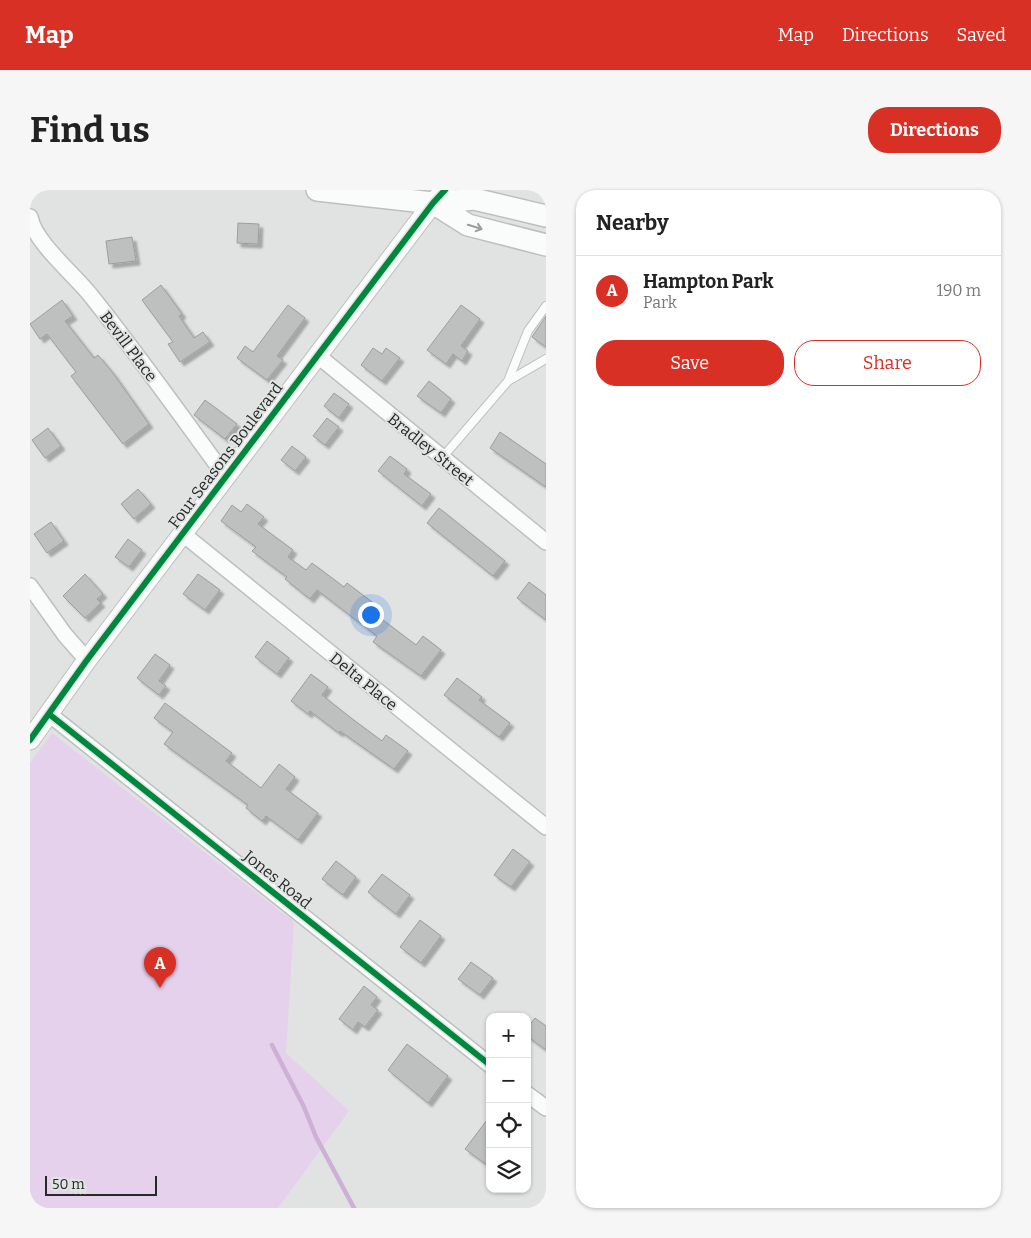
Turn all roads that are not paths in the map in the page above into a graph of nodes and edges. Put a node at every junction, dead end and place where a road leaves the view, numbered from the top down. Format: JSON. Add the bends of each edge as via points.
{"nodes":[{"id":1,"x":317,"y":190,"type":"edge"},
{"id":2,"x":439,"y":196,"type":"edge"},
{"id":3,"x":509,"y":199,"type":"edge"},
{"id":4,"x":30,"y":216,"type":"edge"},
{"id":5,"x":546,"y":216,"type":"edge"},
{"id":6,"x":546,"y":245,"type":"edge"},
{"id":7,"x":546,"y":306,"type":"edge"},
{"id":8,"x":317,"y":355,"type":"junction"},
{"id":9,"x":546,"y":359,"type":"edge"},
{"id":10,"x":508,"y":381,"type":"junction"},
{"id":11,"x":442,"y":458,"type":"junction"},
{"id":12,"x":226,"y":478,"type":"junction"},
{"id":13,"x":183,"y":534,"type":"junction"},
{"id":14,"x":546,"y":542,"type":"edge"},
{"id":15,"x":30,"y":586,"type":"edge"},
{"id":16,"x":87,"y":660,"type":"junction"},
{"id":17,"x":49,"y":714,"type":"junction"},
{"id":18,"x":30,"y":740,"type":"edge"},
{"id":19,"x":546,"y":827,"type":"edge"},
{"id":20,"x":486,"y":1062,"type":"edge"},
{"id":21,"x":531,"y":1097,"type":"edge"},
{"id":22,"x":546,"y":1108,"type":"edge"}],
"edges":[{"from":1,"to":2,"type":"main road"},
{"from":2,"to":3,"type":"main road"},
{"from":2,"to":6,"type":"main road","one_way":true,"via":[[468,225]]},
{"from":2,"to":8,"type":"street","name":"Four Seasons Boulevard"},
{"from":3,"to":5,"type":"main road"},
{"from":4,"to":12,"type":"street","name":"Bevill Place","via":[[47,247],[91,296]]},
{"from":7,"to":10,"type":"lane","via":[[528,332]]},
{"from":8,"to":11,"type":"street","name":"Bradley Street"},
{"from":8,"to":12,"type":"street","name":"Four Seasons Boulevard"},
{"from":9,"to":10,"type":"lane"},
{"from":10,"to":11,"type":"lane"},
{"from":11,"to":14,"type":"street","name":"Bradley Street"},
{"from":12,"to":13,"type":"street","name":"Four Seasons Boulevard"},
{"from":13,"to":16,"type":"street","name":"Four Seasons Boulevard"},
{"from":13,"to":19,"type":"street","name":"Delta Place"},
{"from":15,"to":16,"type":"street"},
{"from":16,"to":17,"type":"street","name":"Four Seasons Boulevard"},
{"from":17,"to":18,"type":"street","name":"Four Seasons Boulevard"},
{"from":17,"to":20,"type":"street","name":"Jones Road"},
{"from":21,"to":22,"type":"street"}]}
